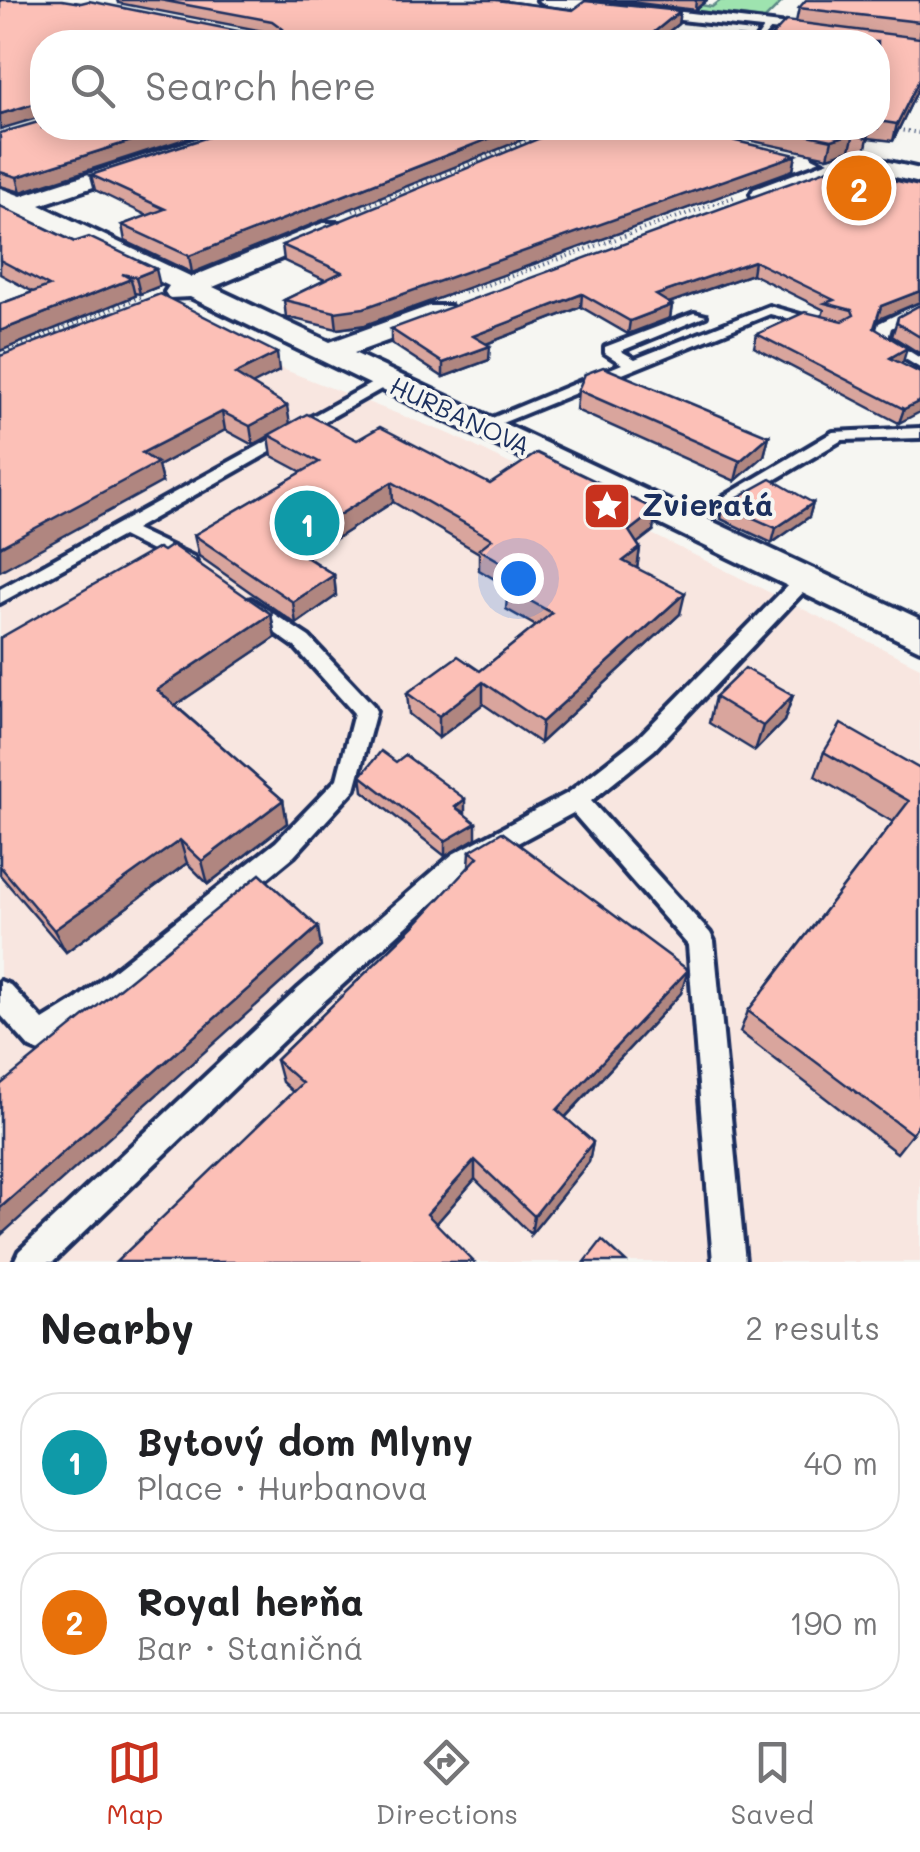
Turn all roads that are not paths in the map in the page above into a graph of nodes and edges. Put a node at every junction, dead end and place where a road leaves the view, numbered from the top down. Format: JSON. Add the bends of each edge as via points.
{"nodes":[{"id":1,"x":546,"y":0,"type":"edge"},
{"id":2,"x":521,"y":6,"type":"edge"},
{"id":3,"x":788,"y":7,"type":"dead end"},
{"id":4,"x":745,"y":30,"type":"edge"},
{"id":5,"x":750,"y":30,"type":"edge"},
{"id":6,"x":766,"y":30,"type":"edge"},
{"id":7,"x":890,"y":43,"type":"edge"},
{"id":8,"x":920,"y":46,"type":"edge"},
{"id":9,"x":890,"y":52,"type":"edge"},
{"id":10,"x":920,"y":56,"type":"edge"},
{"id":11,"x":211,"y":140,"type":"edge"},
{"id":12,"x":797,"y":153,"type":"edge"},
{"id":13,"x":843,"y":163,"type":"junction"},
{"id":14,"x":920,"y":176,"type":"edge"},
{"id":15,"x":920,"y":188,"type":"edge"},
{"id":16,"x":733,"y":201,"type":"edge"},
{"id":17,"x":6,"y":204,"type":"edge"},
{"id":18,"x":347,"y":218,"type":"edge"},
{"id":19,"x":190,"y":287,"type":"junction"},
{"id":20,"x":150,"y":298,"type":"edge"},
{"id":21,"x":458,"y":300,"type":"edge"},
{"id":22,"x":920,"y":308,"type":"edge"},
{"id":23,"x":699,"y":316,"type":"dead end"},
{"id":24,"x":840,"y":327,"type":"edge"},
{"id":25,"x":326,"y":353,"type":"junction"},
{"id":26,"x":631,"y":362,"type":"junction"},
{"id":27,"x":920,"y":364,"type":"edge"},
{"id":28,"x":385,"y":381,"type":"junction"},
{"id":29,"x":481,"y":426,"type":"junction"},
{"id":30,"x":920,"y":433,"type":"edge"},
{"id":31,"x":686,"y":524,"type":"junction"},
{"id":32,"x":122,"y":528,"type":"junction"},
{"id":33,"x":207,"y":575,"type":"edge"},
{"id":34,"x":804,"y":580,"type":"junction"},
{"id":35,"x":0,"y":596,"type":"edge"},
{"id":36,"x":238,"y":598,"type":"edge"},
{"id":37,"x":920,"y":636,"type":"edge"},
{"id":38,"x":576,"y":800,"type":"junction"},
{"id":39,"x":0,"y":994,"type":"edge"},
{"id":40,"x":30,"y":1262,"type":"edge"},
{"id":41,"x":728,"y":1262,"type":"edge"}],
"edges":[{"from":1,"to":5,"type":"street"},
{"from":2,"to":4,"type":"street"},
{"from":3,"to":6,"type":"street"},
{"from":7,"to":8,"type":"street"},
{"from":9,"to":10,"type":"street"},
{"from":11,"to":17,"type":"street"},
{"from":12,"to":13,"type":"street"},
{"from":13,"to":14,"type":"street"},
{"from":13,"to":15,"type":"street"},
{"from":13,"to":16,"type":"street"},
{"from":17,"to":19,"type":"street","name":"HURBANOVA"},
{"from":18,"to":19,"type":"street"},
{"from":19,"to":20,"type":"street"},
{"from":19,"to":25,"type":"street","name":"HURBANOVA"},
{"from":21,"to":25,"type":"street"},
{"from":22,"to":27,"type":"lane","via":[[884,326],[881,340]]},
{"from":23,"to":26,"type":"lane","via":[[610,350]]},
{"from":24,"to":26,"type":"lane","via":[[769,310]]},
{"from":25,"to":28,"type":"street","name":"HURBANOVA"},
{"from":26,"to":29,"type":"lane"},
{"from":28,"to":29,"type":"street","name":"HURBANOVA"},
{"from":28,"to":32,"type":"lane"},
{"from":29,"to":31,"type":"street","name":"HURBANOVA"},
{"from":30,"to":31,"type":"lane","via":[[839,435]]},
{"from":31,"to":34,"type":"street","name":"HURBANOVA"},
{"from":32,"to":33,"type":"lane"},
{"from":32,"to":35,"type":"lane"},
{"from":34,"to":37,"type":"street","name":"HURBANOVA"},
{"from":34,"to":38,"type":"lane","via":[[646,744]]},
{"from":36,"to":39,"type":"lane","via":[[302,642],[366,712],[347,783],[284,849],[40,1038]]},
{"from":38,"to":40,"type":"lane","via":[[462,860]]},
{"from":38,"to":41,"type":"lane","via":[[700,942]]}]}
